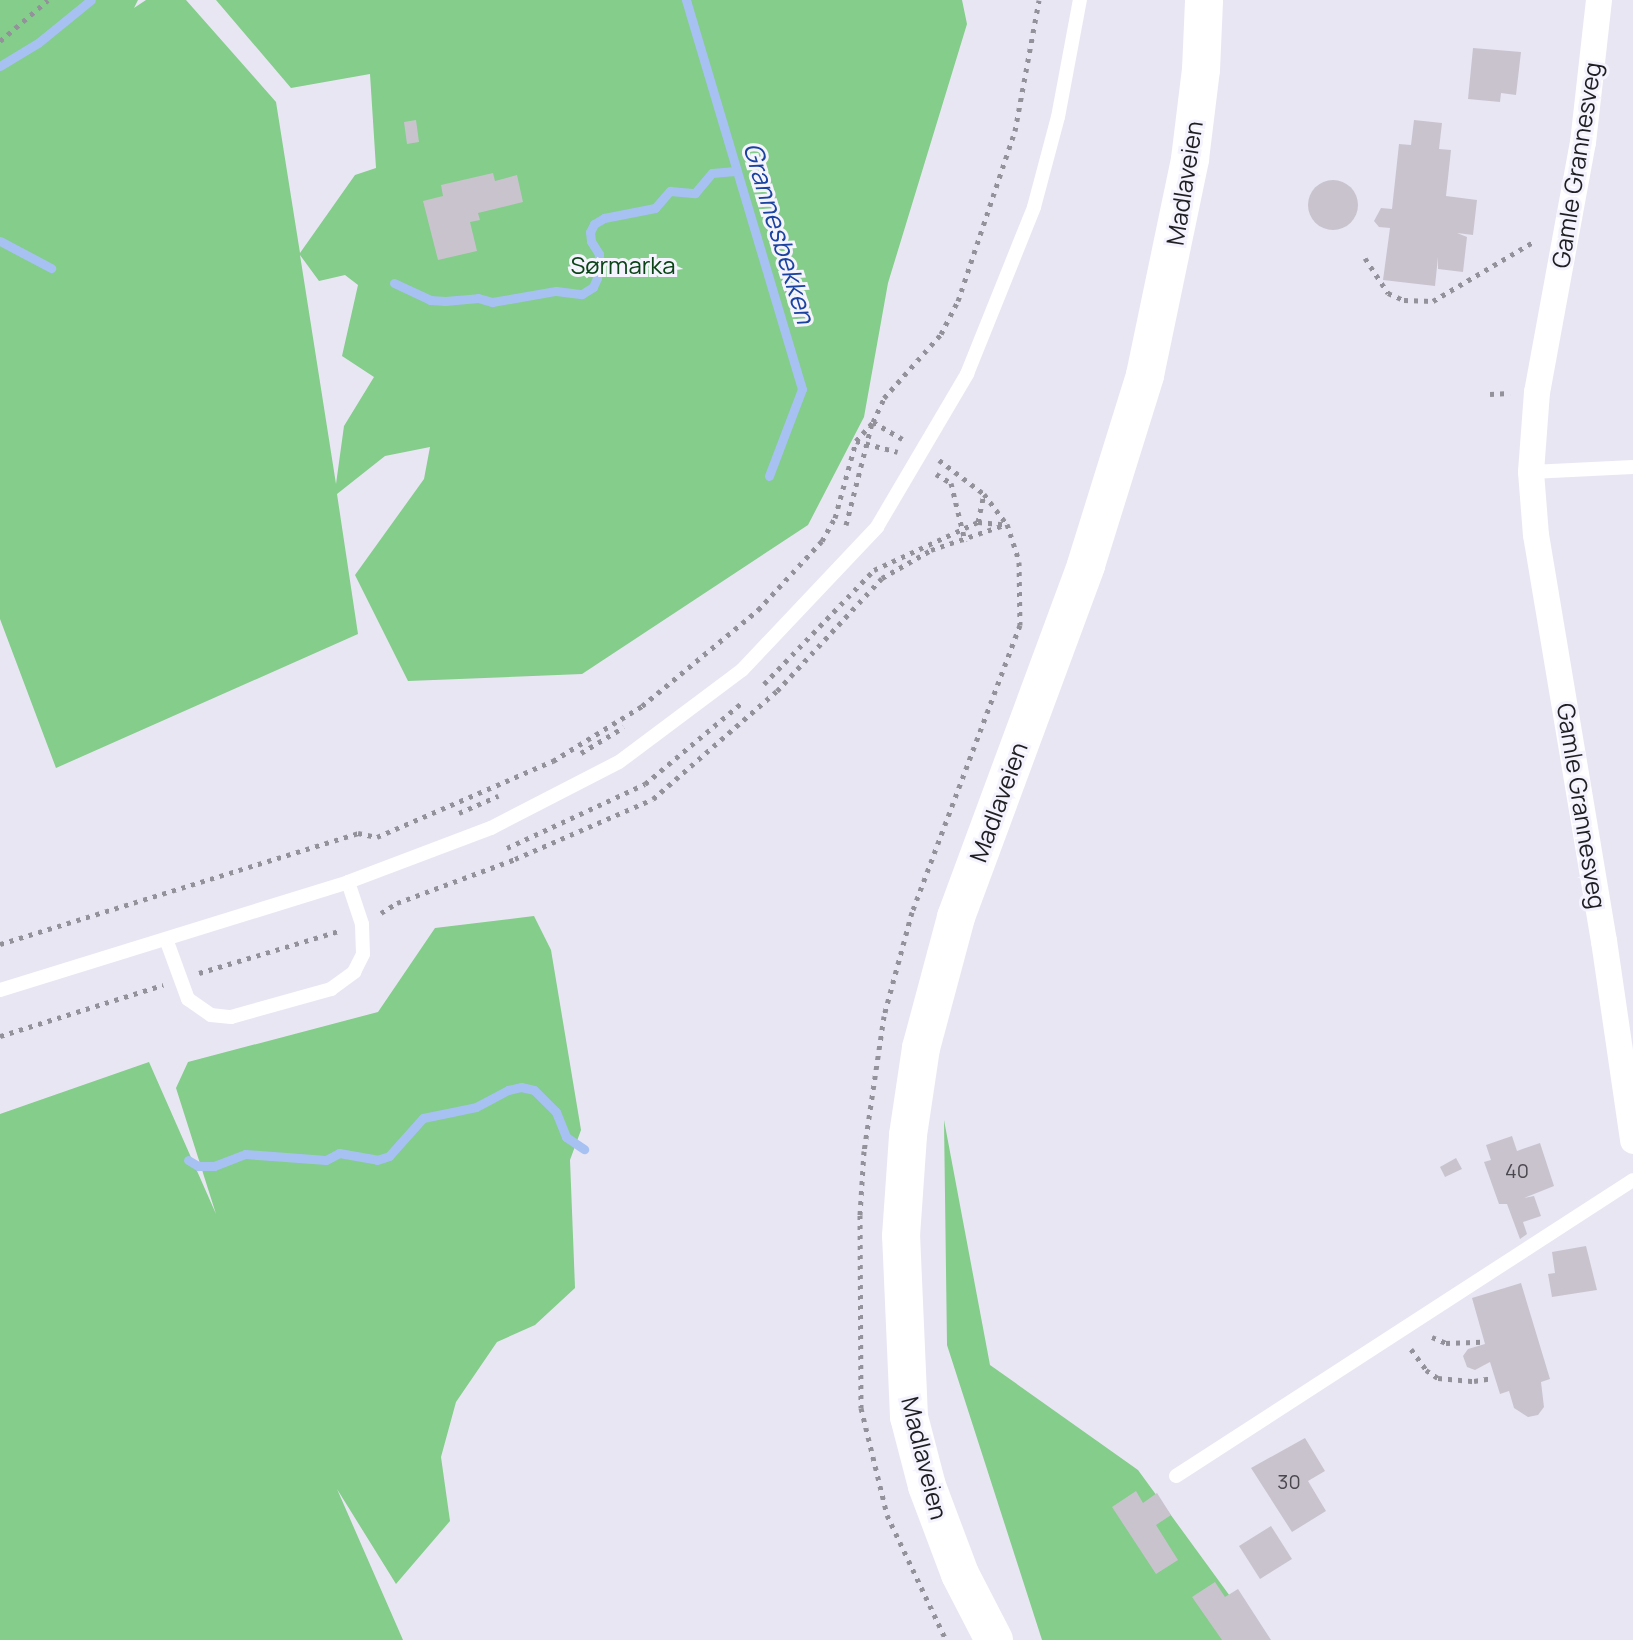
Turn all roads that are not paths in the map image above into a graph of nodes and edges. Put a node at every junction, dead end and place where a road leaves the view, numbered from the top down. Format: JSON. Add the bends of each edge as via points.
{"nodes":[{"id":1,"x":1080,"y":0,"type":"edge"},
{"id":2,"x":1204,"y":0,"type":"edge"},
{"id":3,"x":1599,"y":0,"type":"edge"},
{"id":4,"x":1633,"y":467,"type":"edge"},
{"id":5,"x":1531,"y":472,"type":"junction"},
{"id":6,"x":348,"y":882,"type":"junction"},
{"id":7,"x":166,"y":939,"type":"junction"},
{"id":8,"x":0,"y":990,"type":"edge"},
{"id":9,"x":1633,"y":1141,"type":"edge"},
{"id":10,"x":1633,"y":1180,"type":"edge"},
{"id":11,"x":1176,"y":1476,"type":"dead end"},
{"id":12,"x":987,"y":1624,"type":"edge"}],
"edges":[{"from":1,"to":6,"type":"lane","via":[[1058,117],[1034,207],[1001,298],[967,374],[877,527],[742,670],[619,762],[491,828]]},
{"from":2,"to":12,"type":"main road","name":"Madlaveien","via":[[1190,159],[1145,375],[1086,565],[956,917],[921,1048],[908,1135],[901,1236],[909,1417],[927,1486],[960,1574]]},
{"from":3,"to":5,"type":"street","name":"Gamle Grannesveg","via":[[1585,128],[1537,392]]},
{"from":4,"to":5,"type":"lane"},
{"from":5,"to":9,"type":"street","name":"Gamle Grannesveg","via":[[1536,535]]},
{"from":6,"to":7,"type":"lane"},
{"from":6,"to":7,"type":"lane","via":[[362,924],[363,954],[354,972],[331,989],[231,1017],[211,1015],[186,996]]},
{"from":7,"to":8,"type":"lane"},
{"from":10,"to":11,"type":"lane"}]}
